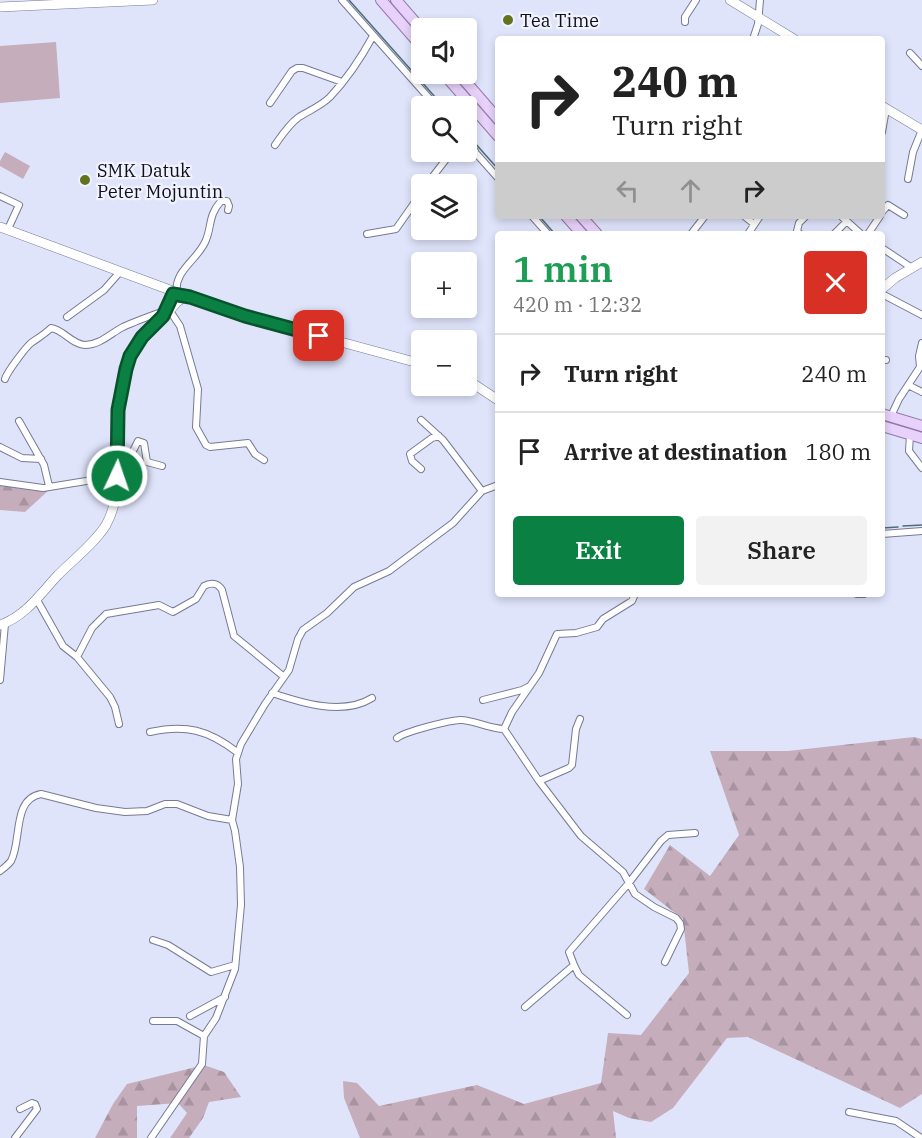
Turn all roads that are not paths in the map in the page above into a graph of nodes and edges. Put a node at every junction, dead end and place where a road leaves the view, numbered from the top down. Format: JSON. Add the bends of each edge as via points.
{"nodes":[{"id":1,"x":153,"y":0,"type":"edge"},
{"id":2,"x":342,"y":0,"type":"edge"},
{"id":3,"x":696,"y":0,"type":"edge"},
{"id":4,"x":730,"y":0,"type":"edge"},
{"id":5,"x":81,"y":2,"type":"edge"},
{"id":6,"x":759,"y":2,"type":"edge"},
{"id":7,"x":388,"y":3,"type":"edge"},
{"id":8,"x":0,"y":8,"type":"edge"},
{"id":9,"x":759,"y":16,"type":"junction"},
{"id":10,"x":411,"y":22,"type":"edge"},
{"id":11,"x":685,"y":22,"type":"dead end"},
{"id":12,"x":411,"y":33,"type":"edge"},
{"id":13,"x":373,"y":36,"type":"junction"},
{"id":14,"x":754,"y":36,"type":"edge"},
{"id":15,"x":786,"y":36,"type":"edge"},
{"id":16,"x":910,"y":53,"type":"dead end"},
{"id":17,"x":922,"y":66,"type":"edge"},
{"id":18,"x":342,"y":82,"type":"junction"},
{"id":19,"x":453,"y":84,"type":"edge"},
{"id":20,"x":468,"y":84,"type":"edge"},
{"id":21,"x":427,"y":96,"type":"edge"},
{"id":22,"x":270,"y":103,"type":"dead end"},
{"id":23,"x":485,"y":104,"type":"junction"},
{"id":24,"x":885,"y":108,"type":"edge"},
{"id":25,"x":495,"y":112,"type":"edge"},
{"id":26,"x":495,"y":116,"type":"edge"},
{"id":27,"x":922,"y":130,"type":"edge"},
{"id":28,"x":495,"y":133,"type":"edge"},
{"id":29,"x":275,"y":145,"type":"dead end"},
{"id":30,"x":477,"y":153,"type":"edge"},
{"id":31,"x":444,"y":162,"type":"edge"},
{"id":32,"x":435,"y":174,"type":"edge"},
{"id":33,"x":495,"y":174,"type":"edge"},
{"id":34,"x":908,"y":179,"type":"dead end"},
{"id":35,"x":0,"y":196,"type":"edge"},
{"id":36,"x":411,"y":208,"type":"edge"},
{"id":37,"x":885,"y":209,"type":"edge"},
{"id":38,"x":228,"y":210,"type":"dead end"},
{"id":39,"x":904,"y":215,"type":"dead end"},
{"id":40,"x":535,"y":219,"type":"edge"},
{"id":41,"x":569,"y":219,"type":"edge"},
{"id":42,"x":583,"y":219,"type":"edge"},
{"id":43,"x":703,"y":219,"type":"edge"},
{"id":44,"x":748,"y":219,"type":"edge"},
{"id":45,"x":758,"y":219,"type":"edge"},
{"id":46,"x":844,"y":219,"type":"edge"},
{"id":47,"x":846,"y":222,"type":"junction"},
{"id":48,"x":754,"y":224,"type":"junction"},
{"id":49,"x":4,"y":228,"type":"edge"},
{"id":50,"x":545,"y":231,"type":"edge"},
{"id":51,"x":579,"y":231,"type":"edge"},
{"id":52,"x":594,"y":231,"type":"edge"},
{"id":53,"x":693,"y":231,"type":"edge"},
{"id":54,"x":750,"y":231,"type":"edge"},
{"id":55,"x":837,"y":231,"type":"edge"},
{"id":56,"x":857,"y":231,"type":"edge"},
{"id":57,"x":367,"y":234,"type":"dead end"},
{"id":58,"x":885,"y":250,"type":"edge"},
{"id":59,"x":922,"y":262,"type":"edge"},
{"id":60,"x":912,"y":268,"type":"junction"},
{"id":61,"x":120,"y":273,"type":"junction"},
{"id":62,"x":885,"y":286,"type":"edge"},
{"id":63,"x":885,"y":296,"type":"edge"},
{"id":64,"x":176,"y":297,"type":"junction"},
{"id":65,"x":165,"y":313,"type":"junction"},
{"id":66,"x":922,"y":315,"type":"edge"},
{"id":67,"x":67,"y":317,"type":"dead end"},
{"id":68,"x":922,"y":343,"type":"edge"},
{"id":69,"x":411,"y":361,"type":"edge"},
{"id":70,"x":5,"y":379,"type":"dead end"},
{"id":71,"x":908,"y":385,"type":"junction"},
{"id":72,"x":477,"y":386,"type":"edge"},
{"id":73,"x":922,"y":392,"type":"edge"},
{"id":74,"x":495,"y":398,"type":"edge"},
{"id":75,"x":886,"y":415,"type":"edge"},
{"id":76,"x":421,"y":420,"type":"dead end"},
{"id":77,"x":19,"y":421,"type":"dead end"},
{"id":78,"x":922,"y":426,"type":"edge"},
{"id":79,"x":885,"y":427,"type":"edge"},
{"id":80,"x":910,"y":435,"type":"junction"},
{"id":81,"x":440,"y":436,"type":"junction"},
{"id":82,"x":922,"y":438,"type":"edge"},
{"id":83,"x":0,"y":447,"type":"edge"},
{"id":84,"x":41,"y":459,"type":"junction"},
{"id":85,"x":264,"y":460,"type":"dead end"},
{"id":86,"x":162,"y":466,"type":"dead end"},
{"id":87,"x":922,"y":468,"type":"edge"},
{"id":88,"x":421,"y":470,"type":"dead end"},
{"id":89,"x":117,"y":474,"type":"junction"},
{"id":90,"x":0,"y":482,"type":"edge"},
{"id":91,"x":49,"y":486,"type":"junction"},
{"id":92,"x":495,"y":486,"type":"edge"},
{"id":93,"x":482,"y":491,"type":"junction"},
{"id":94,"x":922,"y":531,"type":"edge"},
{"id":95,"x":885,"y":534,"type":"edge"},
{"id":96,"x":633,"y":597,"type":"edge"},
{"id":97,"x":37,"y":600,"type":"junction"},
{"id":98,"x":2,"y":624,"type":"edge"},
{"id":99,"x":77,"y":657,"type":"junction"},
{"id":100,"x":283,"y":676,"type":"junction"},
{"id":101,"x":0,"y":680,"type":"edge"},
{"id":102,"x":531,"y":685,"type":"junction"},
{"id":103,"x":272,"y":693,"type":"junction"},
{"id":104,"x":372,"y":698,"type":"dead end"},
{"id":105,"x":483,"y":700,"type":"dead end"},
{"id":106,"x":580,"y":719,"type":"dead end"},
{"id":107,"x":118,"y":724,"type":"dead end"},
{"id":108,"x":504,"y":729,"type":"junction"},
{"id":109,"x":150,"y":732,"type":"dead end"},
{"id":110,"x":397,"y":738,"type":"dead end"},
{"id":111,"x":237,"y":752,"type":"junction"},
{"id":112,"x":540,"y":781,"type":"junction"},
{"id":113,"x":232,"y":820,"type":"junction"},
{"id":114,"x":695,"y":833,"type":"dead end"},
{"id":115,"x":0,"y":871,"type":"edge"},
{"id":116,"x":628,"y":884,"type":"junction"},
{"id":117,"x":153,"y":940,"type":"dead end"},
{"id":118,"x":665,"y":962,"type":"dead end"},
{"id":119,"x":236,"y":965,"type":"junction"},
{"id":120,"x":574,"y":965,"type":"junction"},
{"id":121,"x":225,"y":996,"type":"junction"},
{"id":122,"x":525,"y":1007,"type":"dead end"},
{"id":123,"x":627,"y":1015,"type":"dead end"},
{"id":124,"x":190,"y":1016,"type":"dead end"},
{"id":125,"x":153,"y":1021,"type":"dead end"},
{"id":126,"x":204,"y":1036,"type":"junction"},
{"id":127,"x":20,"y":1109,"type":"dead end"},
{"id":128,"x":849,"y":1112,"type":"dead end"},
{"id":129,"x":15,"y":1138,"type":"edge"},
{"id":130,"x":151,"y":1138,"type":"edge"},
{"id":131,"x":921,"y":1138,"type":"edge"}],
"edges":[{"from":1,"to":5,"type":"main road"},
{"from":2,"to":13,"type":"street"},
{"from":3,"to":11,"type":"street"},
{"from":4,"to":9,"type":"main road"},
{"from":5,"to":8,"type":"main road"},
{"from":6,"to":9,"type":"street"},
{"from":7,"to":10,"type":"main road"},
{"from":7,"to":12,"type":"main road"},
{"from":9,"to":14,"type":"street"},
{"from":9,"to":15,"type":"main road"},
{"from":13,"to":18,"type":"street"},
{"from":13,"to":21,"type":"street"},
{"from":16,"to":17,"type":"street"},
{"from":18,"to":22,"type":"street","via":[[297,68]]},
{"from":18,"to":29,"type":"street","via":[[318,108],[290,125]]},
{"from":19,"to":28,"type":"main road"},
{"from":20,"to":23,"type":"main road"},
{"from":23,"to":25,"type":"main road"},
{"from":23,"to":26,"type":"main road"},
{"from":24,"to":27,"type":"main road"},
{"from":27,"to":34,"type":"street"},
{"from":30,"to":33,"type":"street"},
{"from":31,"to":32,"type":"street"},
{"from":35,"to":49,"type":"street","via":[[19,205]]},
{"from":36,"to":57,"type":"street","via":[[396,229]]},
{"from":37,"to":39,"type":"street","via":[[888,205]]},
{"from":38,"to":64,"type":"street","via":[[230,206],[224,200],[217,206],[208,223],[206,240],[182,272]]},
{"from":40,"to":50,"type":"street"},
{"from":41,"to":51,"type":"main road"},
{"from":42,"to":52,"type":"main road"},
{"from":43,"to":53,"type":"street"},
{"from":44,"to":48,"type":"street"},
{"from":45,"to":48,"type":"street"},
{"from":46,"to":47,"type":"street"},
{"from":47,"to":55,"type":"street"},
{"from":47,"to":56,"type":"street"},
{"from":48,"to":54,"type":"street"},
{"from":49,"to":61,"type":"main road"},
{"from":58,"to":60,"type":"street"},
{"from":59,"to":60,"type":"main road"},
{"from":60,"to":62,"type":"main road"},
{"from":61,"to":64,"type":"main road","via":[[156,285]]},
{"from":61,"to":67,"type":"street"},
{"from":63,"to":66,"type":"street"},
{"from":64,"to":65,"type":"main road"},
{"from":64,"to":69,"type":"main road"},
{"from":65,"to":70,"type":"street","via":[[129,324],[88,345],[51,328],[24,350]]},
{"from":65,"to":85,"type":"street","via":[[180,326],[198,389],[195,421],[199,434],[210,447],[248,443]]},
{"from":65,"to":89,"type":"main road","via":[[142,337],[126,369],[118,410]]},
{"from":68,"to":71,"type":"street","via":[[920,367]]},
{"from":71,"to":73,"type":"street"},
{"from":71,"to":75,"type":"street"},
{"from":72,"to":74,"type":"main road"},
{"from":75,"to":78,"type":"main road"},
{"from":76,"to":81,"type":"street"},
{"from":77,"to":84,"type":"street"},
{"from":79,"to":80,"type":"main road"},
{"from":80,"to":82,"type":"main road"},
{"from":80,"to":87,"type":"street","via":[[909,451]]},
{"from":81,"to":88,"type":"street","via":[[410,454]]},
{"from":81,"to":93,"type":"street"},
{"from":83,"to":84,"type":"street","via":[[22,458]]},
{"from":84,"to":91,"type":"street"},
{"from":86,"to":89,"type":"street","via":[[147,462],[144,443],[138,441]]},
{"from":89,"to":91,"type":"street"},
{"from":89,"to":97,"type":"main road","via":[[113,508],[100,534]]},
{"from":90,"to":91,"type":"street"},
{"from":92,"to":93,"type":"street"},
{"from":93,"to":100,"type":"street","via":[[453,523],[389,571],[354,587],[303,630],[292,663]]},
{"from":94,"to":95,"type":"street"},
{"from":96,"to":102,"type":"street","via":[[597,627],[557,634]]},
{"from":97,"to":98,"type":"main road"},
{"from":97,"to":99,"type":"street","via":[[63,646]]},
{"from":98,"to":101,"type":"street"},
{"from":99,"to":100,"type":"street","via":[[92,628],[106,614],[159,605],[173,612],[196,599],[204,586],[213,584],[222,591],[234,636]]},
{"from":99,"to":107,"type":"street","via":[[110,697]]},
{"from":100,"to":103,"type":"street"},
{"from":102,"to":105,"type":"street"},
{"from":102,"to":108,"type":"street"},
{"from":103,"to":104,"type":"street","via":[[301,702],[343,707]]},
{"from":103,"to":111,"type":"street"},
{"from":106,"to":112,"type":"street","via":[[572,765]]},
{"from":108,"to":110,"type":"street","via":[[454,720]]},
{"from":108,"to":112,"type":"street"},
{"from":109,"to":111,"type":"street","via":[[170,728],[201,732]]},
{"from":111,"to":113,"type":"street","via":[[238,784]]},
{"from":112,"to":116,"type":"street","via":[[581,836],[623,872]]},
{"from":113,"to":115,"type":"street","via":[[171,803],[147,811],[125,812],[41,794],[28,800],[11,860]]},
{"from":113,"to":119,"type":"street","via":[[241,897]]},
{"from":114,"to":116,"type":"street","via":[[668,835]]},
{"from":116,"to":118,"type":"street","via":[[635,894],[680,923],[681,929]]},
{"from":116,"to":120,"type":"street","via":[[569,952]]},
{"from":117,"to":119,"type":"street","via":[[210,972]]},
{"from":119,"to":121,"type":"street"},
{"from":120,"to":122,"type":"street"},
{"from":120,"to":123,"type":"street","via":[[579,975]]},
{"from":121,"to":124,"type":"street"},
{"from":121,"to":126,"type":"street"},
{"from":125,"to":126,"type":"street","via":[[177,1021]]},
{"from":126,"to":130,"type":"street","via":[[202,1064]]},
{"from":127,"to":129,"type":"street","via":[[32,1103],[37,1109]]},
{"from":128,"to":131,"type":"street","via":[[896,1121]]}]}
